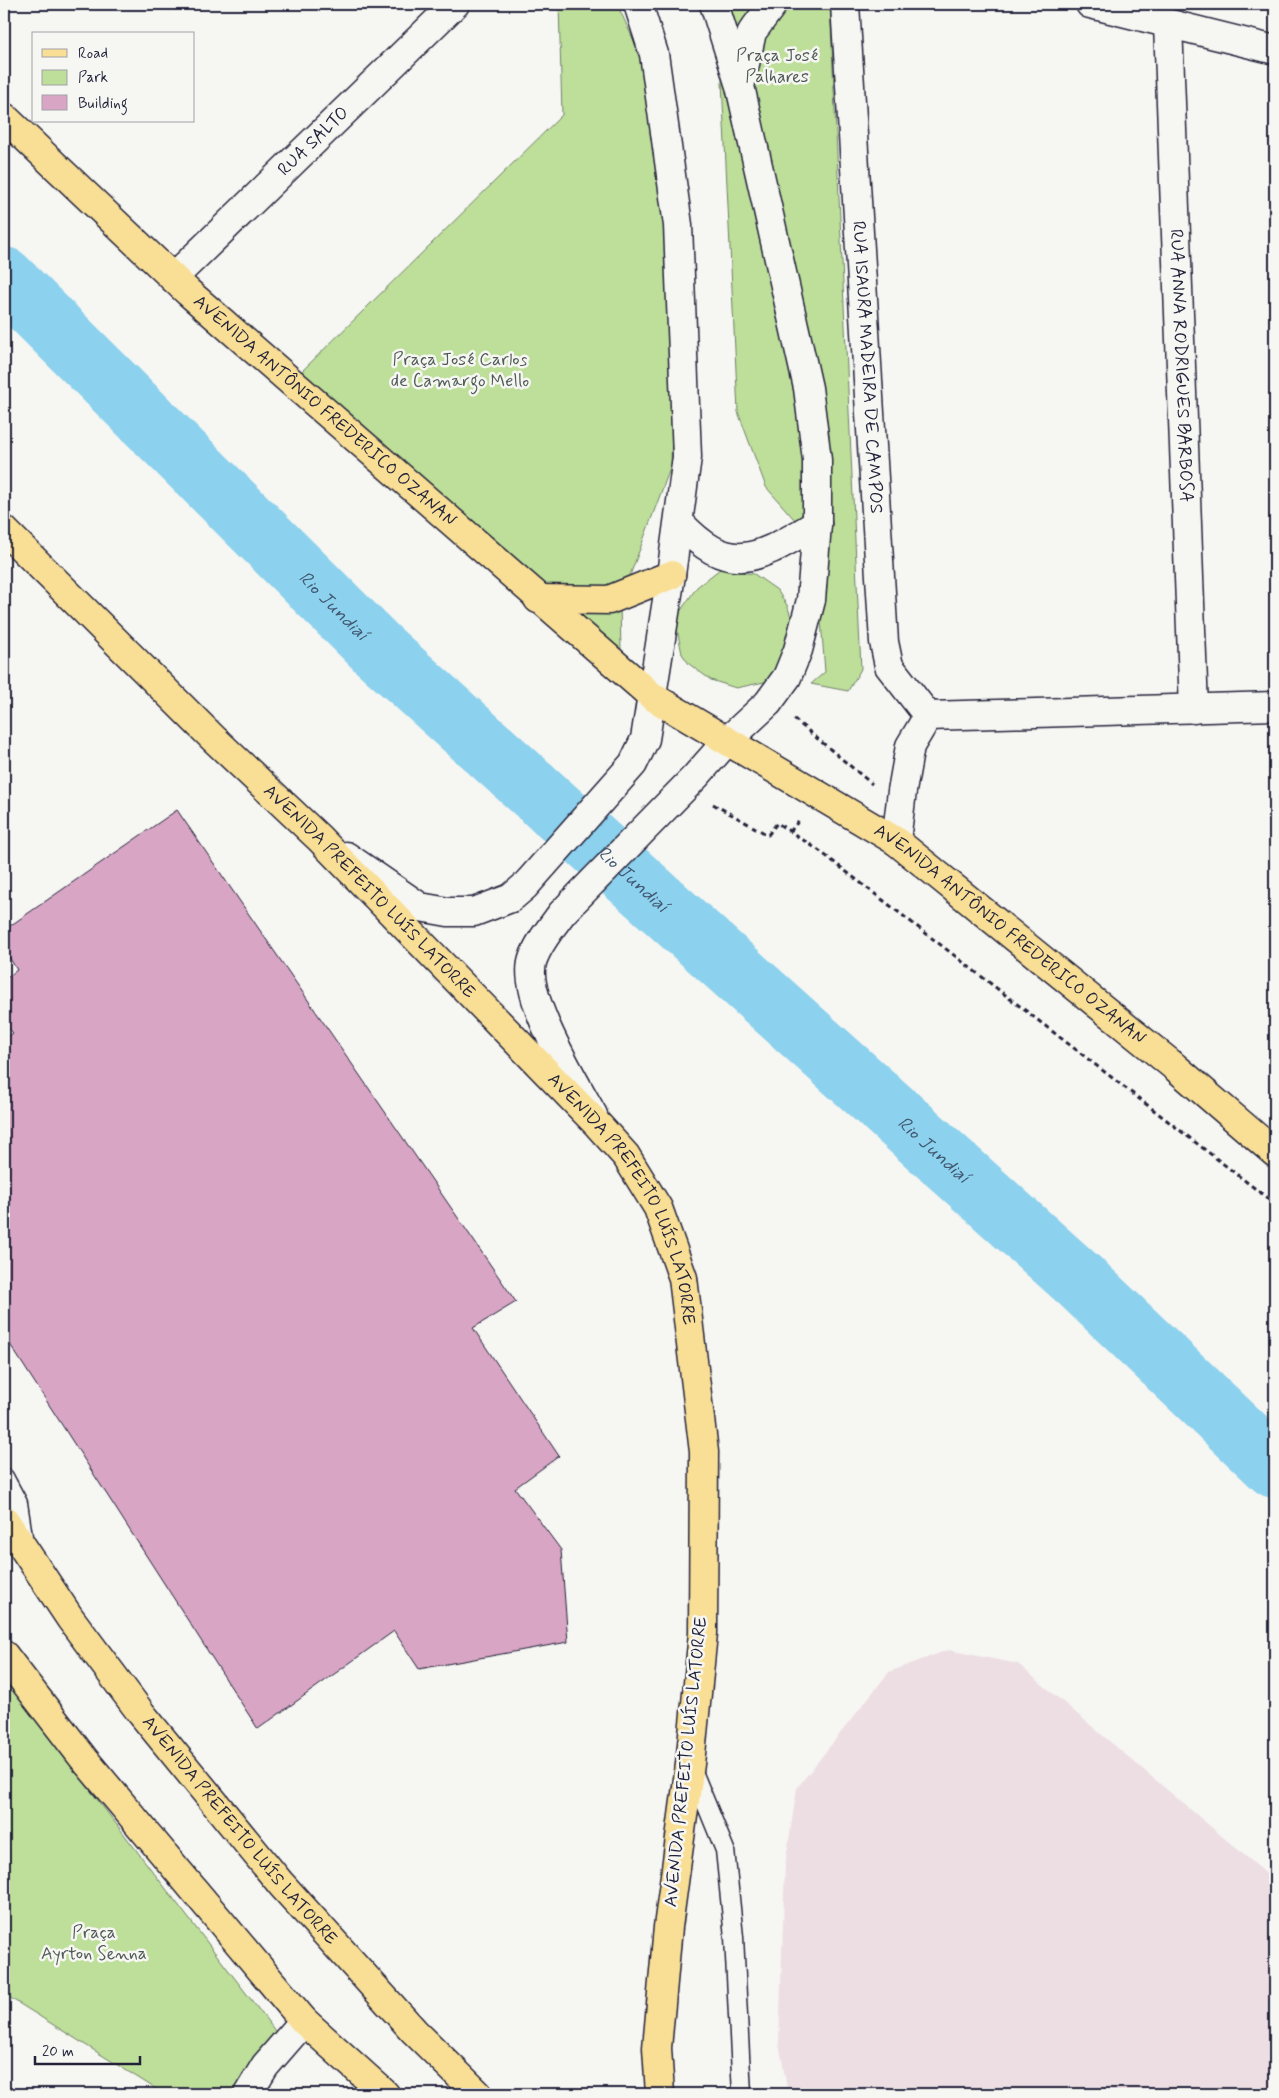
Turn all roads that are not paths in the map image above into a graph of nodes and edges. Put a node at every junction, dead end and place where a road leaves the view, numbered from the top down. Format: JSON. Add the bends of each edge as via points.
{"nodes":[{"id":1,"x":455,"y":4,"type":"edge"},
{"id":2,"x":638,"y":4,"type":"edge"},
{"id":3,"x":714,"y":4,"type":"edge"},
{"id":4,"x":773,"y":4,"type":"edge"},
{"id":5,"x":846,"y":4,"type":"edge"},
{"id":6,"x":1090,"y":4,"type":"edge"},
{"id":7,"x":1168,"y":24,"type":"junction"},
{"id":8,"x":1275,"y":50,"type":"edge"},
{"id":9,"x":740,"y":86,"type":"junction"},
{"id":10,"x":4,"y":117,"type":"edge"},
{"id":11,"x":173,"y":278,"type":"junction"},
{"id":12,"x":679,"y":522,"type":"junction"},
{"id":13,"x":817,"y":524,"type":"junction"},
{"id":14,"x":4,"y":530,"type":"edge"},
{"id":15,"x":671,"y":575,"type":"junction"},
{"id":16,"x":538,"y":599,"type":"junction"},
{"id":17,"x":653,"y":697,"type":"junction"},
{"id":18,"x":1275,"y":706,"type":"edge"},
{"id":19,"x":1194,"y":709,"type":"junction"},
{"id":20,"x":928,"y":716,"type":"junction"},
{"id":21,"x":726,"y":741,"type":"junction"},
{"id":22,"x":319,"y":838,"type":"junction"},
{"id":23,"x":896,"y":841,"type":"junction"},
{"id":24,"x":598,"y":1125,"type":"junction"},
{"id":25,"x":1275,"y":1153,"type":"edge"},
{"id":26,"x":4,"y":1477,"type":"edge"},
{"id":27,"x":4,"y":1519,"type":"edge"},
{"id":28,"x":25,"y":1548,"type":"junction"},
{"id":29,"x":4,"y":1655,"type":"edge"},
{"id":30,"x":690,"y":1764,"type":"junction"},
{"id":31,"x":304,"y":2021,"type":"junction"},
{"id":32,"x":248,"y":2094,"type":"edge"},
{"id":33,"x":384,"y":2094,"type":"edge"},
{"id":34,"x":478,"y":2094,"type":"edge"},
{"id":35,"x":660,"y":2094,"type":"edge"},
{"id":36,"x":742,"y":2094,"type":"edge"}],
"edges":[{"from":1,"to":11,"type":"street","name":"RUA SALTO"},
{"from":2,"to":12,"type":"street","via":[[654,54],[678,225],[687,457]]},
{"from":3,"to":9,"type":"street"},
{"from":4,"to":9,"type":"street","via":[[752,32]]},
{"from":5,"to":20,"type":"street","name":"RUA ISAURA MADEIRA DE CAMPOS","via":[[884,642],[889,666]]},
{"from":6,"to":7,"type":"street"},
{"from":7,"to":8,"type":"street"},
{"from":7,"to":19,"type":"street","name":"RUA ANNA RODRIGUES BARBOSA"},
{"from":9,"to":13,"type":"street","via":[[808,388],[816,460]]},
{"from":10,"to":11,"type":"main road","name":"AVENIDA ANTÔNIO FREDERICO OZANAN"},
{"from":11,"to":16,"type":"main road","name":"AVENIDA ANTÔNIO FREDERICO OZANAN"},
{"from":12,"to":13,"type":"street","via":[[694,539],[720,555],[743,559],[762,554]]},
{"from":12,"to":15,"type":"street"},
{"from":13,"to":21,"type":"street","via":[[811,600],[788,677],[768,703]]},
{"from":14,"to":22,"type":"main road","name":"AVENIDA PREFEITO LUÍS LATORRE","via":[[213,738]]},
{"from":15,"to":16,"type":"main road","via":[[609,600]]},
{"from":15,"to":17,"type":"street"},
{"from":16,"to":17,"type":"main road","name":"AVENIDA ANTÔNIO FREDERICO OZANAN"},
{"from":17,"to":21,"type":"main road","name":"AVENIDA ANTÔNIO FREDERICO OZANAN"},
{"from":17,"to":22,"type":"street","via":[[645,739],[633,764],[511,898],[474,912],[420,907]]},
{"from":18,"to":19,"type":"street"},
{"from":19,"to":20,"type":"street"},
{"from":20,"to":23,"type":"street","via":[[910,746]]},
{"from":21,"to":23,"type":"main road","name":"AVENIDA ANTÔNIO FREDERICO OZANAN"},
{"from":21,"to":24,"type":"street","via":[[562,913],[544,937],[532,961],[532,986],[550,1034]]},
{"from":22,"to":24,"type":"main road","name":"AVENIDA PREFEITO LUÍS LATORRE"},
{"from":23,"to":25,"type":"main road","name":"AVENIDA ANTÔNIO FREDERICO OZANAN","via":[[1175,1067]]},
{"from":24,"to":30,"type":"main road","name":"AVENIDA PREFEITO LUÍS LATORRE","via":[[626,1156],[658,1208],[683,1278],[704,1452],[703,1632]]},
{"from":26,"to":28,"type":"lane","via":[[18,1503]]},
{"from":27,"to":28,"type":"main road","name":"AVENIDA PREFEITO LUÍS LATORRE"},
{"from":28,"to":34,"type":"main road","name":"AVENIDA PREFEITO LUÍS LATORRE","via":[[70,1618],[135,1705],[281,1884],[414,2031]]},
{"from":29,"to":31,"type":"main road","via":[[84,1759]]},
{"from":30,"to":35,"type":"main road","name":"AVENIDA PREFEITO LUÍS LATORRE","via":[[668,1928],[658,2039]]},
{"from":30,"to":36,"type":"lane","via":[[725,1850],[734,1937]]},
{"from":31,"to":32,"type":"street","via":[[265,2066]]},
{"from":31,"to":33,"type":"main road"}]}
